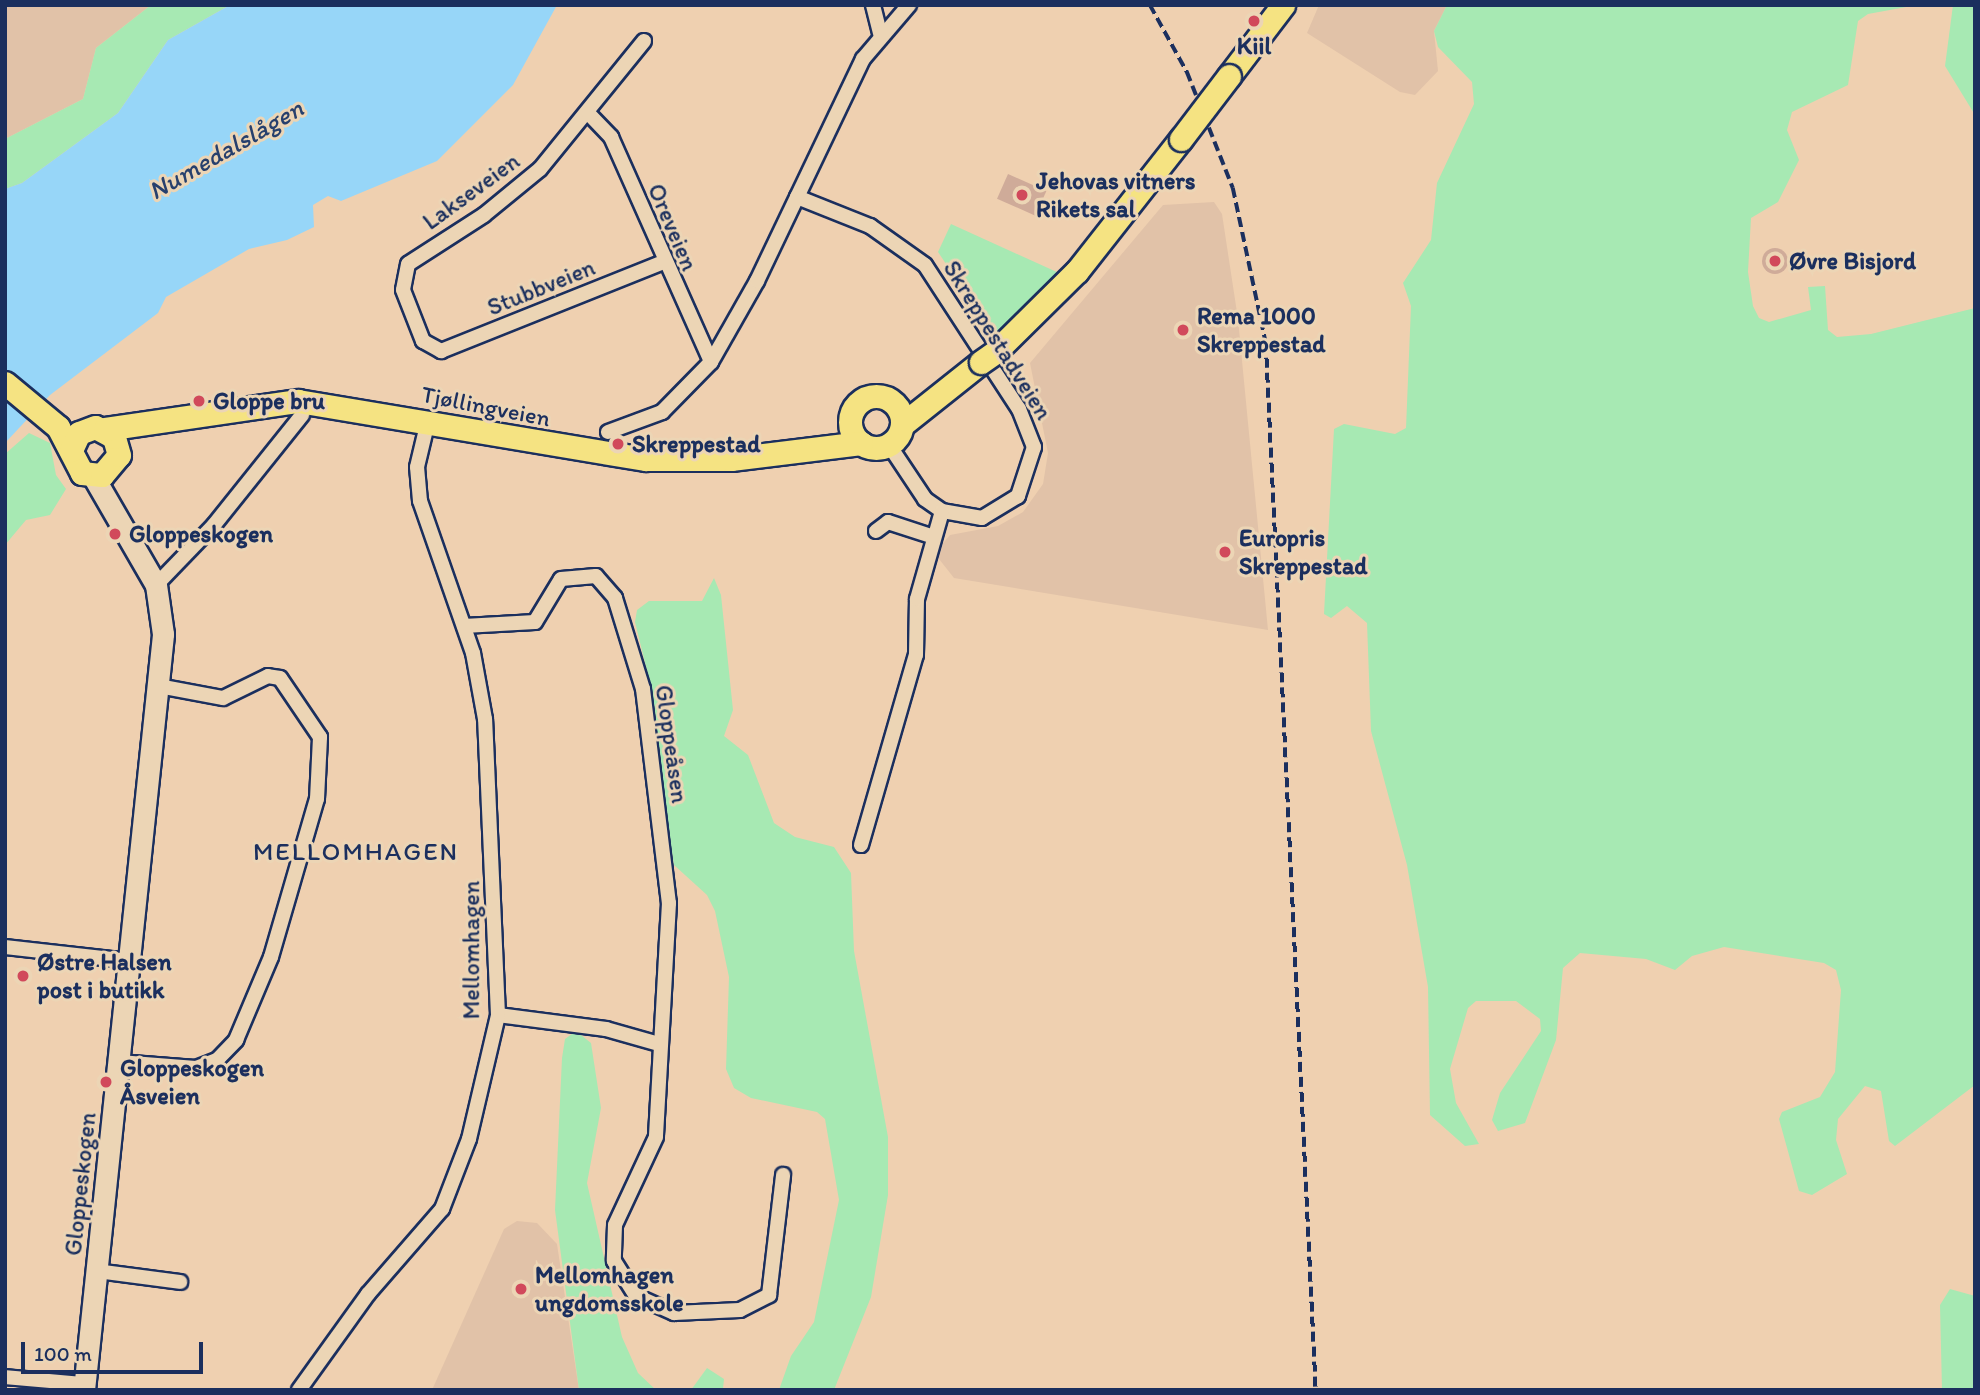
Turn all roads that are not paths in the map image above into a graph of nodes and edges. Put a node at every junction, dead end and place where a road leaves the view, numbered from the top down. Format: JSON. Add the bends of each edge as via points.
{"nodes":[{"id":1,"x":873,"y":5,"type":"edge"},
{"id":2,"x":909,"y":5,"type":"edge"},
{"id":3,"x":1283,"y":5,"type":"edge"},
{"id":4,"x":880,"y":33,"type":"junction"},
{"id":5,"x":644,"y":41,"type":"dead end"},
{"id":6,"x":589,"y":114,"type":"junction"},
{"id":7,"x":797,"y":197,"type":"junction"},
{"id":8,"x":663,"y":262,"type":"junction"},
{"id":9,"x":434,"y":350,"type":"joint"},
{"id":10,"x":710,"y":362,"type":"junction"},
{"id":11,"x":942,"y":388,"type":"junction"},
{"id":12,"x":14,"y":390,"type":"edge"},
{"id":13,"x":888,"y":398,"type":"junction"},
{"id":14,"x":851,"y":414,"type":"junction"},
{"id":15,"x":302,"y":415,"type":"dead end"},
{"id":16,"x":428,"y":421,"type":"junction"},
{"id":17,"x":62,"y":423,"type":"junction"},
{"id":18,"x":154,"y":424,"type":"junction"},
{"id":19,"x":903,"y":424,"type":"junction"},
{"id":20,"x":98,"y":428,"type":"junction"},
{"id":21,"x":608,"y":432,"type":"dead end"},
{"id":22,"x":861,"y":443,"type":"junction"},
{"id":23,"x":808,"y":445,"type":"junction"},
{"id":24,"x":889,"y":445,"type":"junction"},
{"id":25,"x":71,"y":450,"type":"junction"},
{"id":26,"x":117,"y":459,"type":"junction"},
{"id":27,"x":93,"y":476,"type":"junction"},
{"id":28,"x":942,"y":511,"type":"junction"},
{"id":29,"x":124,"y":526,"type":"junction"},
{"id":30,"x":876,"y":531,"type":"dead end"},
{"id":31,"x":934,"y":537,"type":"junction"},
{"id":32,"x":156,"y":584,"type":"junction"},
{"id":33,"x":464,"y":626,"type":"junction"},
{"id":34,"x":158,"y":686,"type":"junction"},
{"id":35,"x":861,"y":845,"type":"dead end"},
{"id":36,"x":5,"y":947,"type":"edge"},
{"id":37,"x":129,"y":961,"type":"junction"},
{"id":38,"x":498,"y":1014,"type":"junction"},
{"id":39,"x":659,"y":1044,"type":"junction"},
{"id":40,"x":119,"y":1062,"type":"junction"},
{"id":41,"x":783,"y":1175,"type":"dead end"},
{"id":42,"x":97,"y":1272,"type":"junction"},
{"id":43,"x":180,"y":1282,"type":"dead end"},
{"id":44,"x":5,"y":1377,"type":"edge"},
{"id":45,"x":84,"y":1387,"type":"edge"},
{"id":46,"x":299,"y":1390,"type":"edge"}],
"edges":[{"from":1,"to":4,"type":"street"},
{"from":2,"to":4,"type":"street"},
{"from":3,"to":11,"type":"main road","bridge":true,"via":[[1059,292],[987,358]]},
{"from":4,"to":7,"type":"street"},
{"from":5,"to":6,"type":"street","name":"Lakseveien"},
{"from":6,"to":8,"type":"street","name":"Oreveien","via":[[611,137]]},
{"from":6,"to":9,"type":"street","name":"Lakseveien","via":[[511,195],[408,264],[403,290],[423,341]]},
{"from":7,"to":10,"type":"street"},
{"from":7,"to":28,"type":"street","name":"Skreppestadveien","via":[[870,226],[922,261],[946,291],[1030,430],[1033,462],[1025,485],[1009,503],[982,517]]},
{"from":8,"to":9,"type":"street","name":"Stubbveien"},
{"from":8,"to":10,"type":"street","name":"Oreveien"},
{"from":10,"to":21,"type":"street","via":[[662,412]]},
{"from":11,"to":13,"type":"main road"},
{"from":11,"to":19,"type":"main road"},
{"from":12,"to":17,"type":"main road"},
{"from":13,"to":14,"type":"main road","via":[[865,398]]},
{"from":13,"to":19,"type":"main road","via":[[900,410]]},
{"from":14,"to":22,"type":"main road","via":[[852,430]]},
{"from":14,"to":23,"type":"main road","name":"Tjøllingveien"},
{"from":15,"to":32,"type":"street","via":[[214,525]]},
{"from":16,"to":18,"type":"main road","name":"Tjøllingveien","via":[[298,401]]},
{"from":16,"to":23,"type":"main road","name":"Tjøllingveien","via":[[646,458],[731,459]]},
{"from":16,"to":33,"type":"street","name":"Mellomhagen","via":[[418,467],[420,501]]},
{"from":17,"to":20,"type":"main road","name":"Tjøllingveien"},
{"from":17,"to":25,"type":"main road"},
{"from":18,"to":20,"type":"main road","name":"Tjøllingveien"},
{"from":18,"to":26,"type":"main road"},
{"from":19,"to":24,"type":"main road"},
{"from":20,"to":25,"type":"main road","via":[[79,433]]},
{"from":20,"to":26,"type":"main road","via":[[117,442]]},
{"from":22,"to":23,"type":"main road","name":"Tjøllingveien"},
{"from":22,"to":24,"type":"main road"},
{"from":24,"to":28,"type":"street","via":[[926,499]]},
{"from":25,"to":27,"type":"main road","via":[[77,468]]},
{"from":26,"to":27,"type":"main road"},
{"from":26,"to":29,"type":"main road","name":"Gloppeskogen","via":[[116,493]]},
{"from":27,"to":29,"type":"main road","name":"Gloppeskogen"},
{"from":28,"to":31,"type":"street"},
{"from":29,"to":32,"type":"main road","name":"Gloppeskogen"},
{"from":30,"to":31,"type":"street","via":[[888,522]]},
{"from":31,"to":35,"type":"street","via":[[917,599],[916,654]]},
{"from":32,"to":34,"type":"main road","name":"Gloppeskogen","via":[[163,624]]},
{"from":33,"to":38,"type":"street","name":"Mellomhagen","via":[[485,719]]},
{"from":33,"to":39,"type":"street","name":"Gloppeåsen","via":[[535,622],[555,586],[569,576],[596,576],[615,598],[643,689],[669,904]]},
{"from":34,"to":37,"type":"main road","name":"Gloppeskogen"},
{"from":34,"to":40,"type":"street","via":[[223,698],[274,675],[320,737],[320,774],[271,957],[236,1040],[217,1060],[196,1068]]},
{"from":36,"to":37,"type":"street"},
{"from":37,"to":40,"type":"main road","name":"Gloppeskogen"},
{"from":38,"to":39,"type":"street","via":[[606,1029]]},
{"from":38,"to":46,"type":"street","name":"Mellomhagen","via":[[470,1139],[442,1209],[369,1294]]},
{"from":39,"to":41,"type":"street","name":"Gloppeåsen","via":[[656,1137],[615,1225],[614,1261],[636,1296],[674,1313],[740,1310],[769,1295]]},
{"from":40,"to":42,"type":"main road","name":"Gloppeskogen"},
{"from":42,"to":43,"type":"street","name":"Gloppeskogen"},
{"from":42,"to":45,"type":"main road","name":"Gloppeskogen"},
{"from":44,"to":45,"type":"street"}]}
